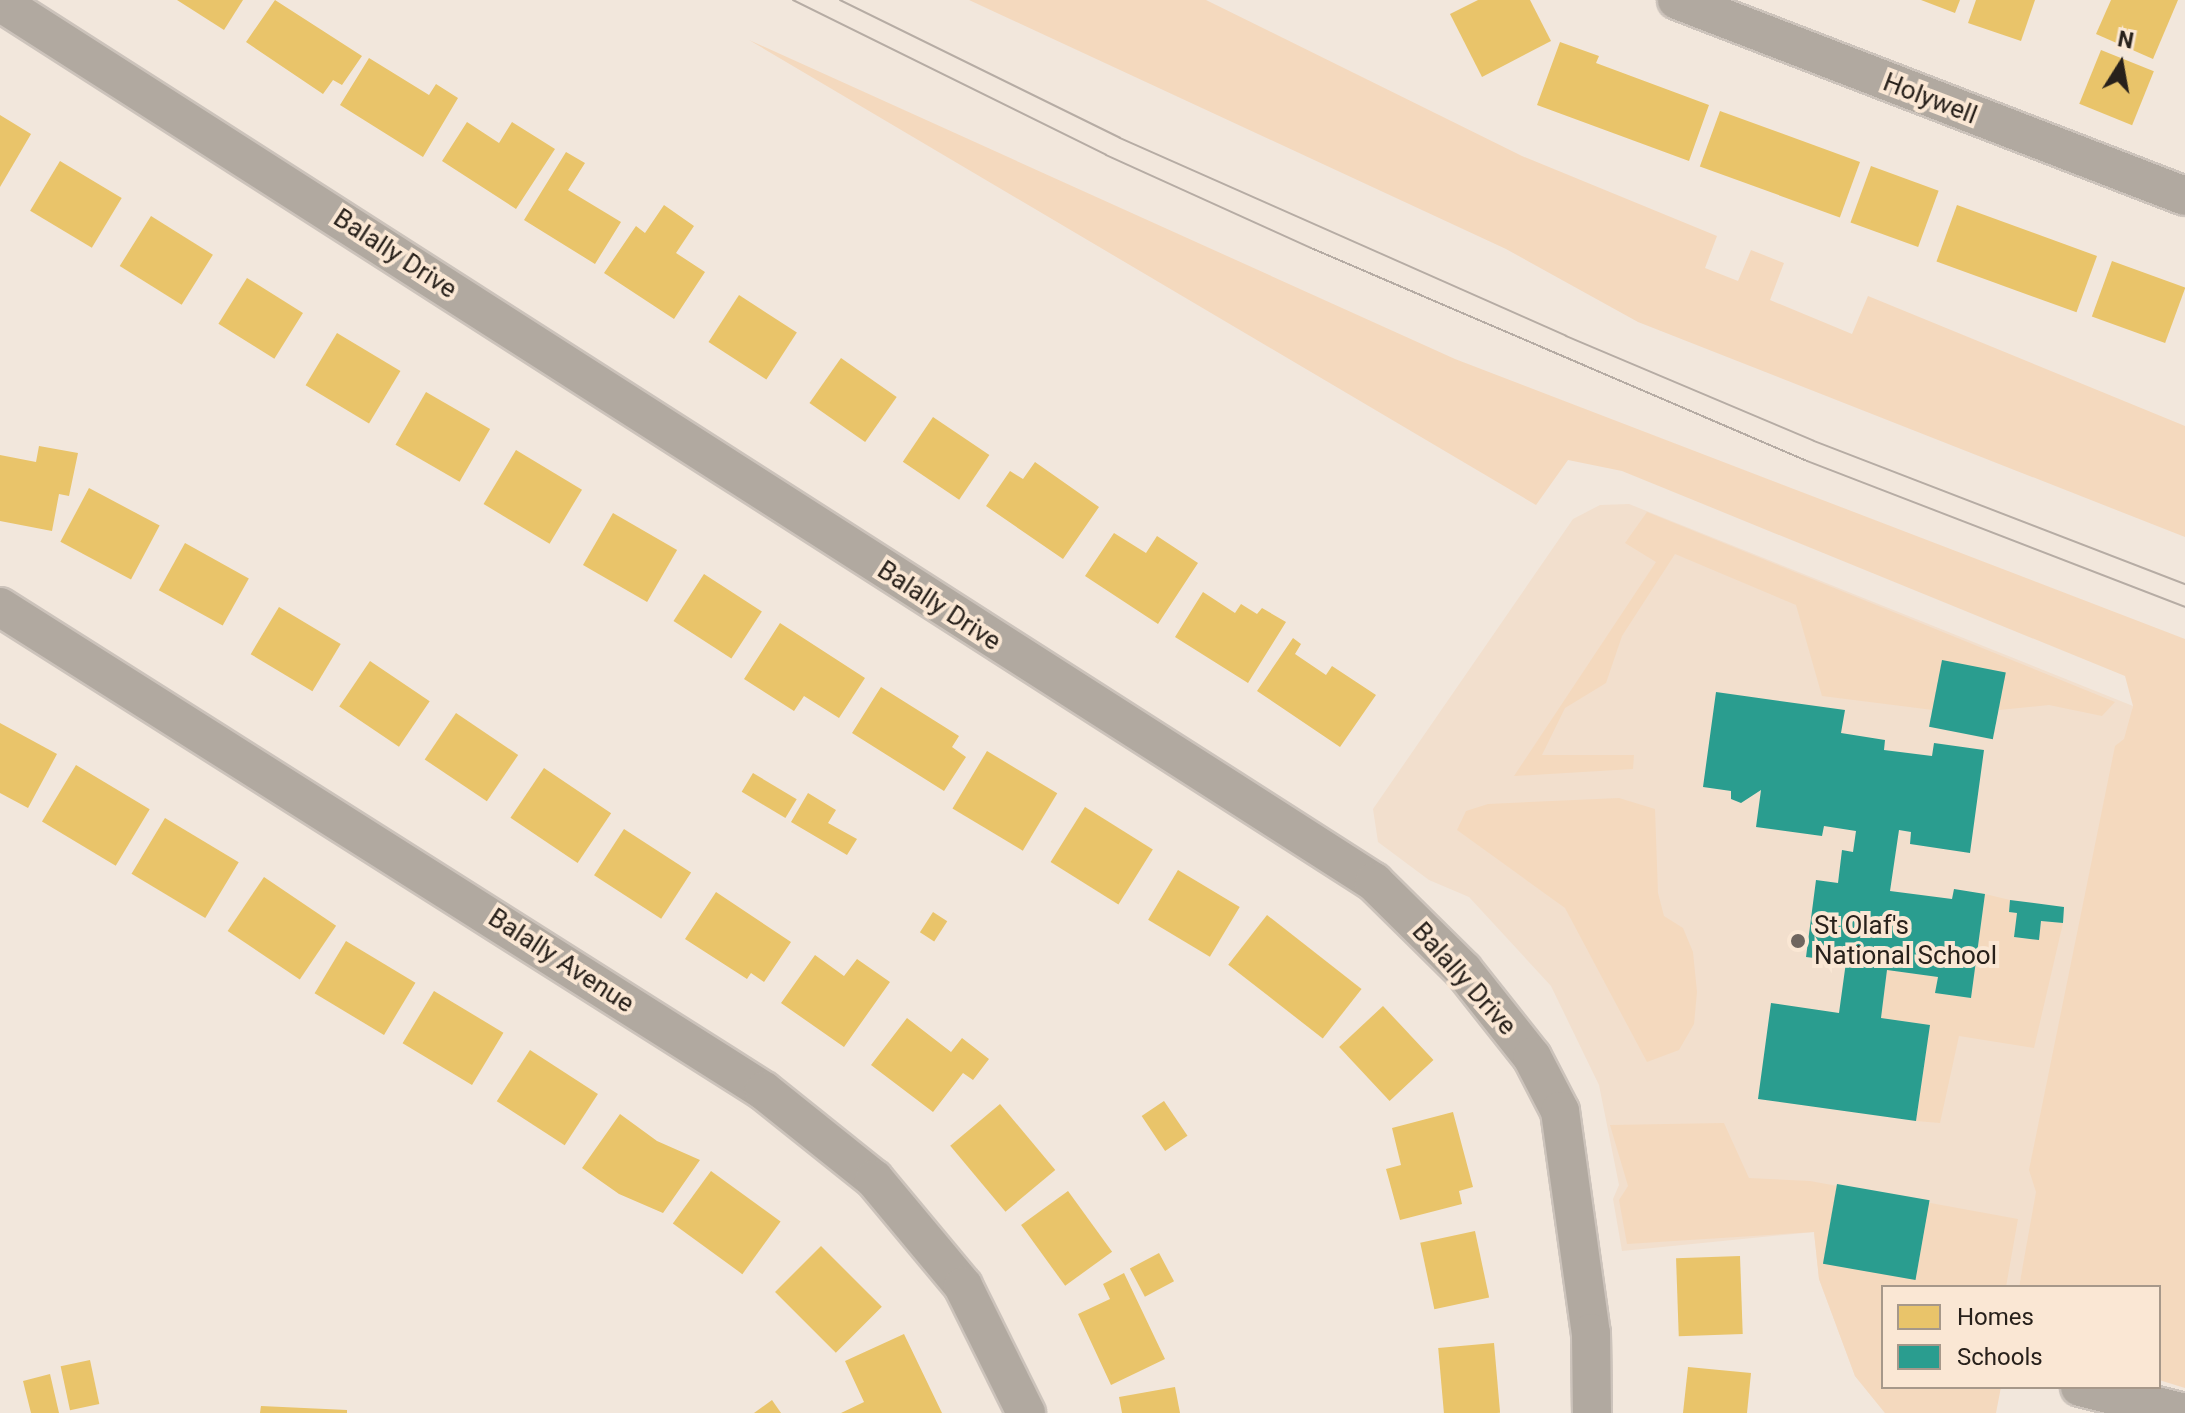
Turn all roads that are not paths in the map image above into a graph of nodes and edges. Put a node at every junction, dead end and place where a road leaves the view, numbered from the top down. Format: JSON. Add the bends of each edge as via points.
{"nodes":[{"id":1,"x":1677,"y":0,"type":"edge"},
{"id":2,"x":0,"y":2,"type":"edge"},
{"id":3,"x":2185,"y":196,"type":"edge"},
{"id":4,"x":0,"y":607,"type":"edge"},
{"id":5,"x":2088,"y":1389,"type":"edge"},
{"id":6,"x":1026,"y":1413,"type":"edge"},
{"id":7,"x":1592,"y":1413,"type":"edge"},
{"id":8,"x":2184,"y":1413,"type":"edge"}],
"edges":[{"from":1,"to":3,"type":"street","name":"Holywell"},
{"from":2,"to":7,"type":"street","name":"Balally Drive","via":[[1374,882],[1463,970],[1532,1057],[1560,1111],[1591,1333]]},
{"from":4,"to":6,"type":"street","name":"Balally Avenue","via":[[764,1091],[874,1179],[963,1286]]},
{"from":5,"to":8,"type":"street"}]}
